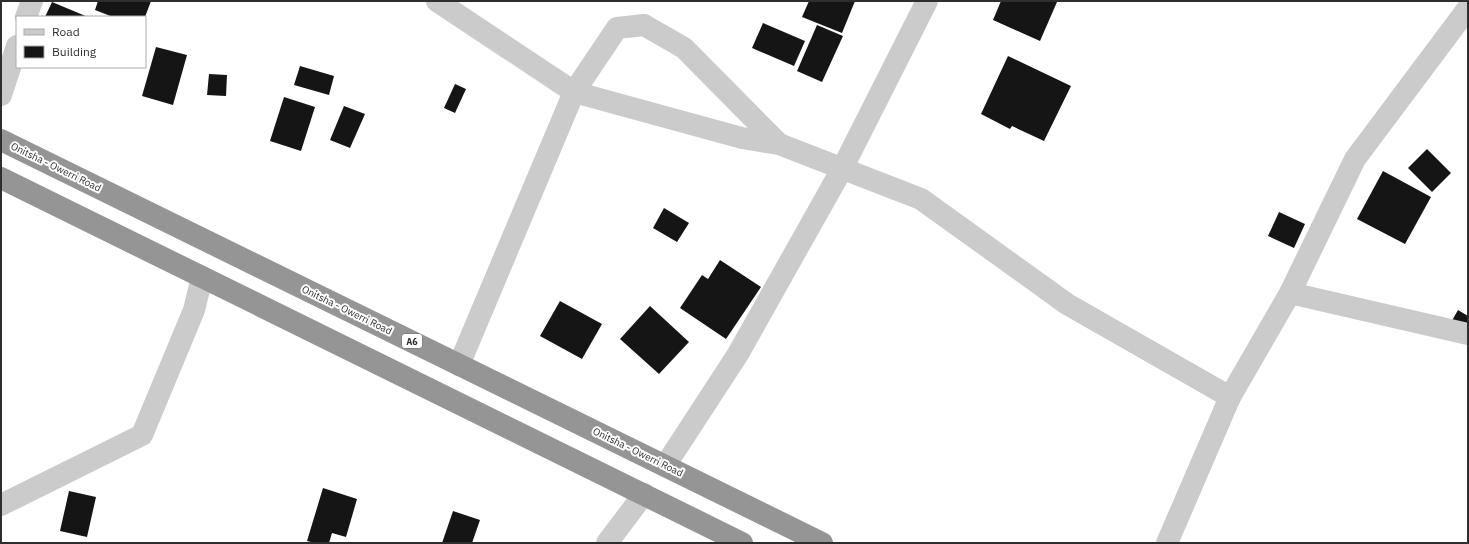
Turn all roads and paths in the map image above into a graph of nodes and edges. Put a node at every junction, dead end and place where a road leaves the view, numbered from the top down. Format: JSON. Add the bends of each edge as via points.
{"nodes":[{"id":1,"x":32,"y":1,"type":"edge"},
{"id":2,"x":437,"y":1,"type":"edge"},
{"id":3,"x":927,"y":1,"type":"edge"},
{"id":4,"x":1468,"y":8,"type":"edge"},
{"id":5,"x":26,"y":16,"type":"edge"},
{"id":6,"x":16,"y":49,"type":"edge"},
{"id":7,"x":574,"y":92,"type":"junction"},
{"id":8,"x":1,"y":95,"type":"edge"},
{"id":9,"x":1,"y":140,"type":"edge"},
{"id":10,"x":779,"y":144,"type":"junction"},
{"id":11,"x":842,"y":169,"type":"junction"},
{"id":12,"x":1,"y":178,"type":"edge"},
{"id":13,"x":202,"y":277,"type":"junction"},
{"id":14,"x":1290,"y":293,"type":"junction"},
{"id":15,"x":1468,"y":334,"type":"edge"},
{"id":16,"x":459,"y":365,"type":"junction"},
{"id":17,"x":1230,"y":397,"type":"junction"},
{"id":18,"x":665,"y":466,"type":"junction"},
{"id":19,"x":644,"y":494,"type":"junction"},
{"id":20,"x":1,"y":505,"type":"edge"},
{"id":21,"x":607,"y":543,"type":"edge"},
{"id":22,"x":742,"y":543,"type":"edge"},
{"id":23,"x":822,"y":543,"type":"edge"},
{"id":24,"x":1167,"y":543,"type":"edge"}],
"edges":[{"from":1,"to":5,"type":"street"},
{"from":2,"to":7,"type":"street"},
{"from":3,"to":11,"type":"street"},
{"from":4,"to":14,"type":"street","via":[[1354,159]]},
{"from":6,"to":8,"type":"street"},
{"from":7,"to":10,"type":"street","via":[[742,138]]},
{"from":7,"to":10,"type":"street","via":[[617,28],[644,25],[684,48]]},
{"from":7,"to":16,"type":"street"},
{"from":9,"to":16,"type":"highway","name":"Onitsha - Owerri Road","number":"A6"},
{"from":10,"to":11,"type":"street"},
{"from":11,"to":17,"type":"street","via":[[921,199],[1067,304]]},
{"from":11,"to":18,"type":"street","via":[[738,354]]},
{"from":12,"to":13,"type":"highway"},
{"from":13,"to":19,"type":"highway"},
{"from":13,"to":20,"type":"street","via":[[194,310],[142,434]]},
{"from":14,"to":15,"type":"street"},
{"from":14,"to":17,"type":"street"},
{"from":16,"to":18,"type":"highway","name":"Onitsha - Owerri Road","number":"A6"},
{"from":17,"to":24,"type":"street"},
{"from":18,"to":23,"type":"highway","name":"Onitsha - Owerri Road","number":"A6"},
{"from":19,"to":21,"type":"street"},
{"from":19,"to":22,"type":"highway"}]}
